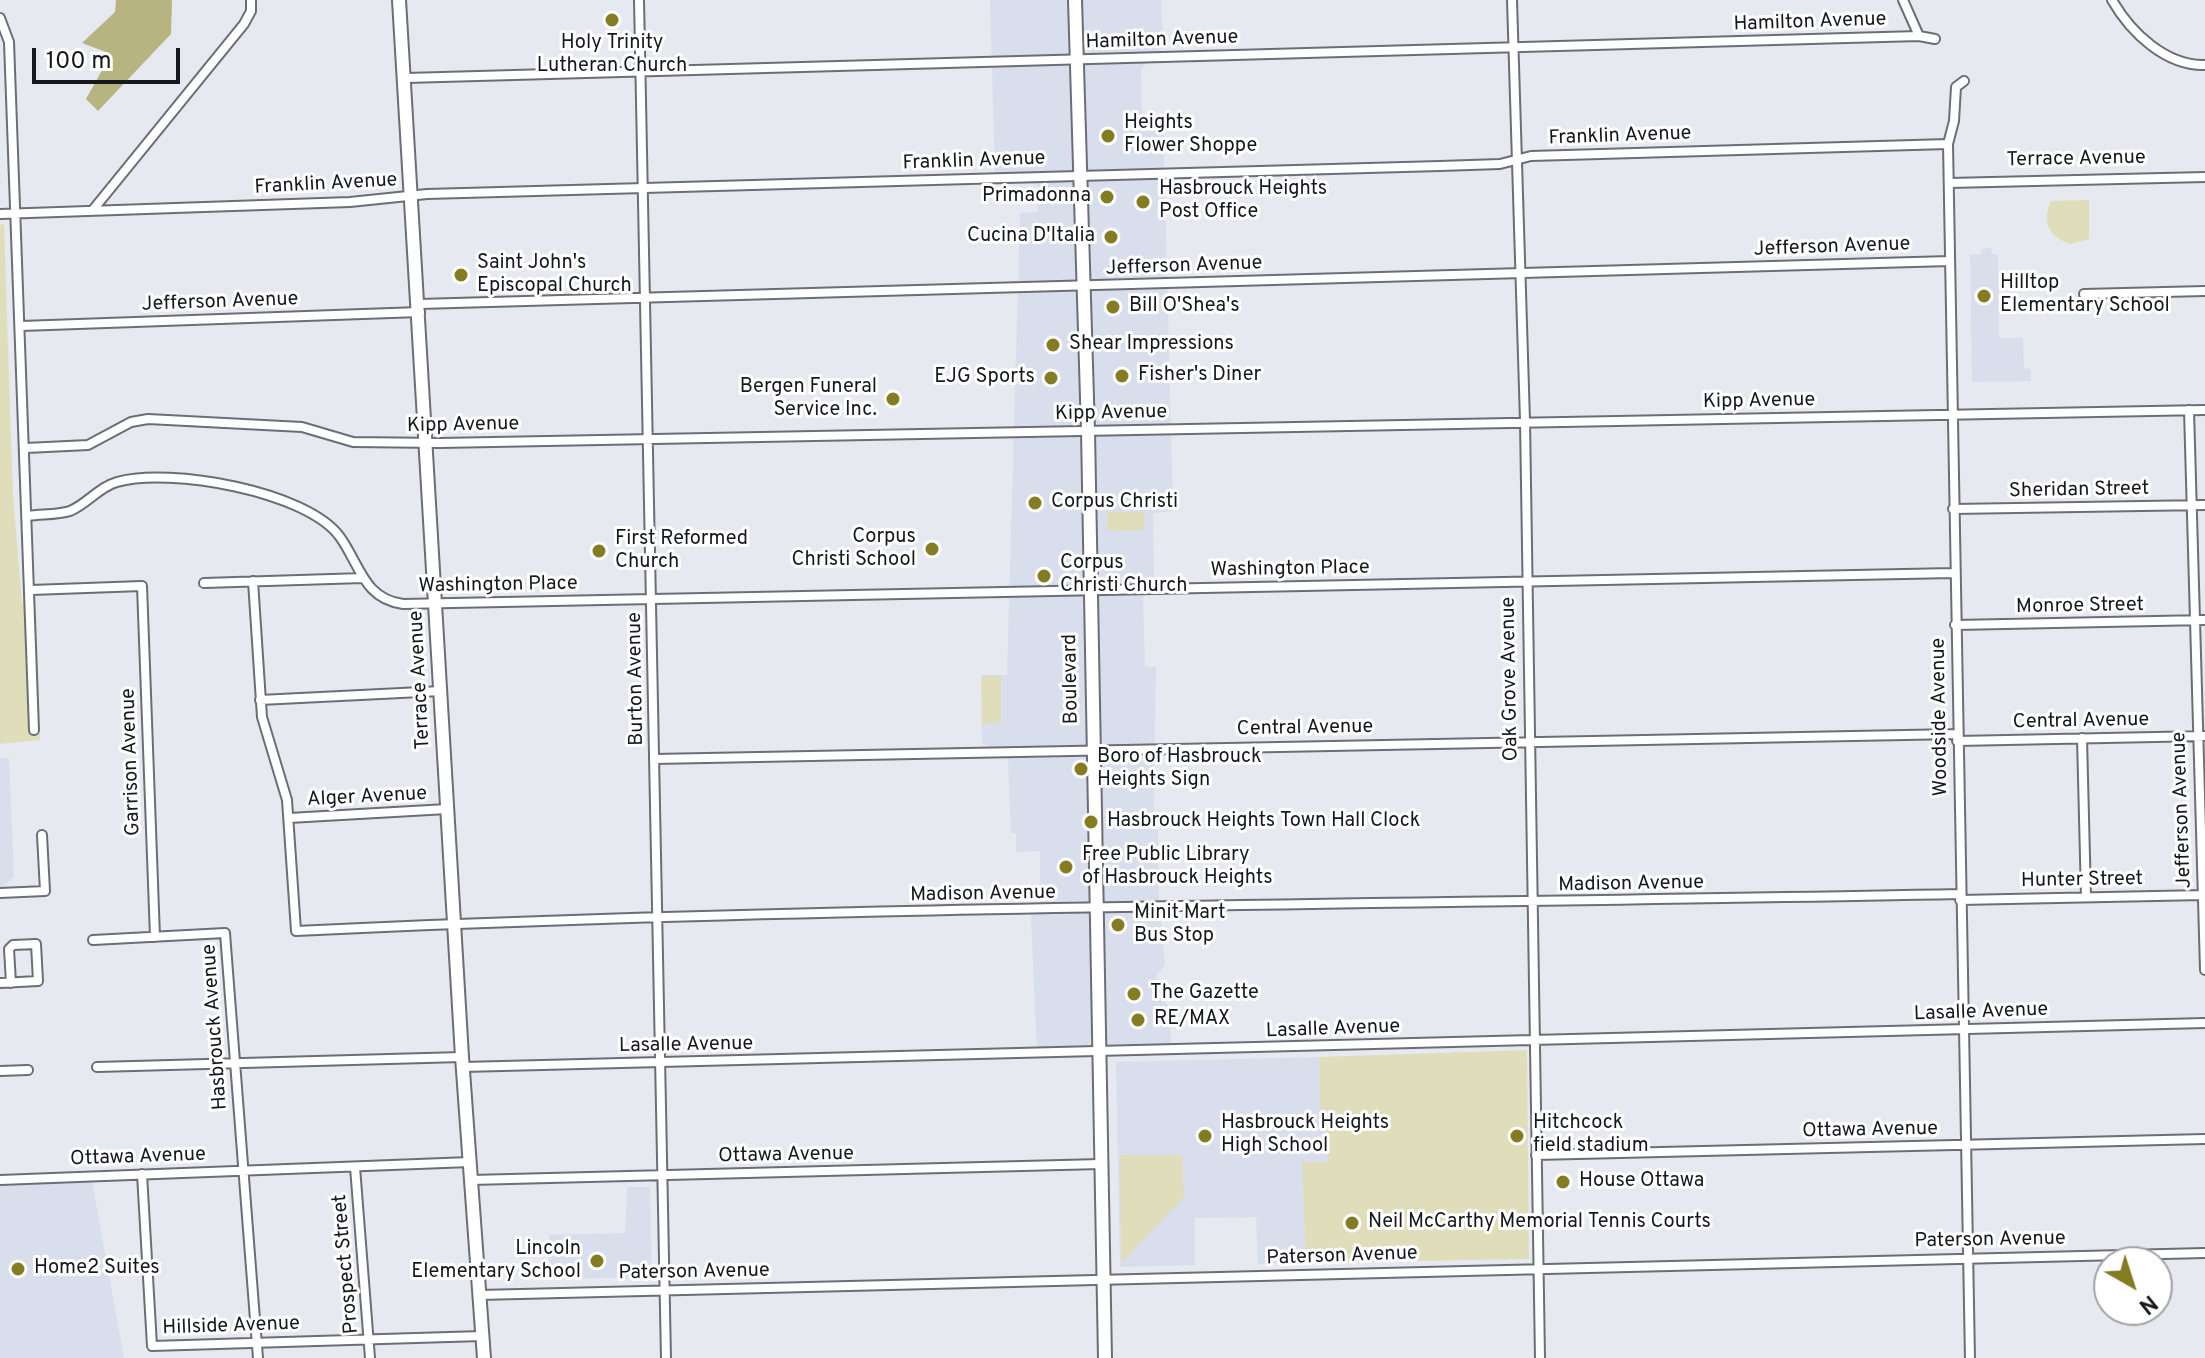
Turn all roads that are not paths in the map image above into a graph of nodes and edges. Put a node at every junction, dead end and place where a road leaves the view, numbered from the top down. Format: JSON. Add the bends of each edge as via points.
{"nodes":[{"id":1,"x":251,"y":0,"type":"edge"},
{"id":2,"x":399,"y":0,"type":"edge"},
{"id":3,"x":639,"y":0,"type":"edge"},
{"id":4,"x":1075,"y":0,"type":"edge"},
{"id":5,"x":1512,"y":0,"type":"edge"},
{"id":6,"x":1903,"y":0,"type":"edge"},
{"id":7,"x":2112,"y":0,"type":"edge"},
{"id":8,"x":0,"y":18,"type":"edge"},
{"id":9,"x":1919,"y":36,"type":"junction"},
{"id":10,"x":1935,"y":39,"type":"dead end"},
{"id":11,"x":1513,"y":48,"type":"junction"},
{"id":12,"x":1077,"y":59,"type":"junction"},
{"id":13,"x":2205,"y":65,"type":"edge"},
{"id":14,"x":641,"y":71,"type":"junction"},
{"id":15,"x":406,"y":78,"type":"junction"},
{"id":16,"x":1964,"y":81,"type":"dead end"},
{"id":17,"x":1948,"y":144,"type":"junction"},
{"id":18,"x":1516,"y":161,"type":"junction"},
{"id":19,"x":1080,"y":176,"type":"junction"},
{"id":20,"x":2205,"y":177,"type":"edge"},
{"id":21,"x":1949,"y":183,"type":"junction"},
{"id":22,"x":644,"y":189,"type":"junction"},
{"id":23,"x":412,"y":196,"type":"junction"},
{"id":24,"x":92,"y":211,"type":"junction"},
{"id":25,"x":17,"y":213,"type":"junction"},
{"id":26,"x":0,"y":214,"type":"edge"},
{"id":27,"x":1950,"y":261,"type":"junction"},
{"id":28,"x":1521,"y":273,"type":"junction"},
{"id":29,"x":1083,"y":285,"type":"junction"},
{"id":30,"x":2205,"y":291,"type":"edge"},
{"id":31,"x":2084,"y":294,"type":"dead end"},
{"id":32,"x":648,"y":298,"type":"junction"},
{"id":33,"x":419,"y":308,"type":"junction"},
{"id":34,"x":21,"y":326,"type":"junction"},
{"id":35,"x":2189,"y":410,"type":"junction"},
{"id":36,"x":2205,"y":410,"type":"edge"},
{"id":37,"x":1951,"y":415,"type":"junction"},
{"id":38,"x":1525,"y":421,"type":"junction"},
{"id":39,"x":1088,"y":431,"type":"junction"},
{"id":40,"x":646,"y":438,"type":"junction"},
{"id":41,"x":427,"y":443,"type":"junction"},
{"id":42,"x":26,"y":448,"type":"junction"},
{"id":43,"x":2192,"y":505,"type":"junction"},
{"id":44,"x":2205,"y":505,"type":"edge"},
{"id":45,"x":1953,"y":509,"type":"junction"},
{"id":46,"x":28,"y":516,"type":"junction"},
{"id":47,"x":1954,"y":573,"type":"junction"},
{"id":48,"x":363,"y":578,"type":"junction"},
{"id":49,"x":253,"y":581,"type":"junction"},
{"id":50,"x":1525,"y":581,"type":"junction"},
{"id":51,"x":204,"y":583,"type":"dead end"},
{"id":52,"x":31,"y":590,"type":"junction"},
{"id":53,"x":1090,"y":590,"type":"junction"},
{"id":54,"x":652,"y":598,"type":"junction"},
{"id":55,"x":437,"y":603,"type":"junction"},
{"id":56,"x":2205,"y":620,"type":"edge"},
{"id":57,"x":2194,"y":621,"type":"junction"},
{"id":58,"x":1955,"y":625,"type":"junction"},
{"id":59,"x":441,"y":691,"type":"junction"},
{"id":60,"x":260,"y":700,"type":"junction"},
{"id":61,"x":34,"y":730,"type":"dead end"},
{"id":62,"x":2200,"y":736,"type":"edge"},
{"id":63,"x":1957,"y":737,"type":"junction"},
{"id":64,"x":2082,"y":738,"type":"junction"},
{"id":65,"x":1528,"y":741,"type":"junction"},
{"id":66,"x":1094,"y":750,"type":"junction"},
{"id":67,"x":654,"y":759,"type":"junction"},
{"id":68,"x":447,"y":809,"type":"junction"},
{"id":69,"x":289,"y":818,"type":"junction"},
{"id":70,"x":42,"y":835,"type":"dead end"},
{"id":71,"x":0,"y":893,"type":"edge"},
{"id":72,"x":2203,"y":895,"type":"edge"},
{"id":73,"x":1960,"y":897,"type":"junction"},
{"id":74,"x":2086,"y":897,"type":"junction"},
{"id":75,"x":1531,"y":903,"type":"junction"},
{"id":76,"x":1096,"y":909,"type":"junction"},
{"id":77,"x":658,"y":918,"type":"junction"},
{"id":78,"x":454,"y":922,"type":"junction"},
{"id":79,"x":155,"y":937,"type":"junction"},
{"id":80,"x":93,"y":940,"type":"dead end"},
{"id":81,"x":2205,"y":970,"type":"edge"},
{"id":82,"x":0,"y":983,"type":"edge"},
{"id":83,"x":11,"y":983,"type":"junction"},
{"id":84,"x":2205,"y":1023,"type":"edge"},
{"id":85,"x":1963,"y":1030,"type":"junction"},
{"id":86,"x":1534,"y":1041,"type":"junction"},
{"id":87,"x":1099,"y":1052,"type":"junction"},
{"id":88,"x":462,"y":1062,"type":"junction"},
{"id":89,"x":661,"y":1062,"type":"junction"},
{"id":90,"x":234,"y":1064,"type":"junction"},
{"id":91,"x":97,"y":1067,"type":"dead end"},
{"id":92,"x":28,"y":1070,"type":"dead end"},
{"id":93,"x":0,"y":1071,"type":"edge"},
{"id":94,"x":2205,"y":1139,"type":"edge"},
{"id":95,"x":1967,"y":1145,"type":"junction"},
{"id":96,"x":1536,"y":1155,"type":"junction"},
{"id":97,"x":470,"y":1162,"type":"junction"},
{"id":98,"x":1101,"y":1164,"type":"junction"},
{"id":99,"x":355,"y":1167,"type":"junction"},
{"id":100,"x":243,"y":1170,"type":"junction"},
{"id":101,"x":142,"y":1174,"type":"junction"},
{"id":102,"x":663,"y":1175,"type":"junction"},
{"id":103,"x":0,"y":1180,"type":"edge"},
{"id":104,"x":471,"y":1180,"type":"junction"},
{"id":105,"x":2205,"y":1253,"type":"edge"},
{"id":106,"x":1969,"y":1258,"type":"junction"},
{"id":107,"x":1538,"y":1267,"type":"junction"},
{"id":108,"x":1103,"y":1280,"type":"junction"},
{"id":109,"x":665,"y":1290,"type":"junction"},
{"id":110,"x":479,"y":1295,"type":"junction"},
{"id":111,"x":482,"y":1336,"type":"junction"},
{"id":112,"x":369,"y":1339,"type":"junction"},
{"id":113,"x":257,"y":1343,"type":"junction"},
{"id":114,"x":258,"y":1358,"type":"edge"},
{"id":115,"x":370,"y":1358,"type":"edge"},
{"id":116,"x":484,"y":1358,"type":"edge"},
{"id":117,"x":666,"y":1358,"type":"edge"},
{"id":118,"x":1105,"y":1358,"type":"edge"},
{"id":119,"x":1540,"y":1358,"type":"edge"},
{"id":120,"x":1970,"y":1358,"type":"edge"}],
"edges":[{"from":1,"to":24,"type":"street","via":[[244,24]]},
{"from":2,"to":15,"type":"street","name":"Terrace Avenue"},
{"from":3,"to":14,"type":"street","name":"Burton Avenue"},
{"from":4,"to":12,"type":"street","name":"Boulevard"},
{"from":5,"to":11,"type":"street","name":"Oak Grove Avenue"},
{"from":6,"to":9,"type":"street"},
{"from":7,"to":13,"type":"street","via":[[2167,58],[2182,65]]},
{"from":8,"to":25,"type":"street","via":[[9,42]]},
{"from":9,"to":10,"type":"street"},
{"from":9,"to":11,"type":"street","name":"Hamilton Avenue"},
{"from":11,"to":12,"type":"street","name":"Hamilton Avenue"},
{"from":11,"to":18,"type":"street","name":"Oak Grove Avenue"},
{"from":12,"to":14,"type":"street","name":"Hamilton Avenue"},
{"from":12,"to":19,"type":"street","name":"Boulevard"},
{"from":14,"to":15,"type":"street","name":"Hamilton Avenue"},
{"from":14,"to":22,"type":"street","name":"Burton Avenue"},
{"from":15,"to":23,"type":"street","name":"Terrace Avenue"},
{"from":16,"to":17,"type":"street","name":"Woodside Avenue","via":[[1956,87]]},
{"from":17,"to":18,"type":"street","name":"Franklin Avenue","via":[[1544,155]]},
{"from":17,"to":21,"type":"street","name":"Woodside Avenue"},
{"from":18,"to":19,"type":"street","name":"Franklin Avenue"},
{"from":18,"to":28,"type":"street","name":"Oak Grove Avenue"},
{"from":19,"to":22,"type":"street","name":"Franklin Avenue"},
{"from":19,"to":29,"type":"street","name":"Boulevard"},
{"from":20,"to":21,"type":"street","name":"Terrace Avenue"},
{"from":21,"to":27,"type":"street","name":"Woodside Avenue"},
{"from":22,"to":23,"type":"street","name":"Franklin Avenue"},
{"from":22,"to":32,"type":"street","name":"Burton Avenue"},
{"from":23,"to":24,"type":"street","name":"Franklin Avenue"},
{"from":23,"to":33,"type":"street","name":"Terrace Avenue"},
{"from":24,"to":25,"type":"street","name":"Franklin Avenue"},
{"from":25,"to":26,"type":"street","name":"Franklin Avenue"},
{"from":25,"to":34,"type":"street"},
{"from":27,"to":28,"type":"street","name":"Jefferson Avenue"},
{"from":27,"to":37,"type":"street","name":"Woodside Avenue"},
{"from":28,"to":29,"type":"street","name":"Jefferson Avenue"},
{"from":28,"to":38,"type":"street","name":"Oak Grove Avenue"},
{"from":29,"to":32,"type":"street","name":"Jefferson Avenue"},
{"from":29,"to":39,"type":"street","name":"Boulevard"},
{"from":30,"to":31,"type":"street"},
{"from":32,"to":33,"type":"street","name":"Jefferson Avenue"},
{"from":32,"to":40,"type":"street","name":"Burton Avenue"},
{"from":33,"to":34,"type":"street","name":"Jefferson Avenue"},
{"from":33,"to":41,"type":"street","name":"Terrace Avenue"},
{"from":34,"to":42,"type":"street"},
{"from":35,"to":36,"type":"street","name":"Kipp Avenue"},
{"from":35,"to":37,"type":"street","name":"Kipp Avenue"},
{"from":35,"to":43,"type":"street","name":"Jefferson Avenue"},
{"from":37,"to":38,"type":"street","name":"Kipp Avenue"},
{"from":37,"to":45,"type":"street","name":"Woodside Avenue"},
{"from":38,"to":39,"type":"street","name":"Kipp Avenue"},
{"from":38,"to":50,"type":"street","name":"Oak Grove Avenue"},
{"from":39,"to":40,"type":"street","name":"Kipp Avenue"},
{"from":39,"to":53,"type":"street","name":"Boulevard"},
{"from":40,"to":41,"type":"street","name":"Kipp Avenue"},
{"from":40,"to":54,"type":"street","name":"Burton Avenue"},
{"from":41,"to":42,"type":"street","name":"Kipp Avenue","via":[[353,442],[302,427],[148,419],[131,422],[88,445]]},
{"from":41,"to":55,"type":"street","name":"Terrace Avenue"},
{"from":42,"to":46,"type":"street"},
{"from":43,"to":44,"type":"street","name":"Sheridan Street"},
{"from":43,"to":45,"type":"street","name":"Sheridan Street"},
{"from":43,"to":57,"type":"street","name":"Jefferson Avenue"},
{"from":45,"to":47,"type":"street","name":"Woodside Avenue"},
{"from":46,"to":48,"type":"street","via":[[72,510],[109,485],[127,480],[258,491],[328,523]]},
{"from":46,"to":52,"type":"street"},
{"from":47,"to":50,"type":"street","name":"Washington Place"},
{"from":47,"to":58,"type":"street","name":"Woodside Avenue"},
{"from":48,"to":49,"type":"street"},
{"from":48,"to":55,"type":"street","name":"Washington Place","via":[[393,603]]},
{"from":49,"to":51,"type":"street"},
{"from":49,"to":60,"type":"street"},
{"from":50,"to":53,"type":"street","name":"Washington Place"},
{"from":50,"to":65,"type":"street","name":"Oak Grove Avenue"},
{"from":52,"to":61,"type":"street"},
{"from":52,"to":79,"type":"street","name":"Garrison Avenue","via":[[142,586]]},
{"from":53,"to":54,"type":"street","name":"Washington Place"},
{"from":53,"to":66,"type":"street","name":"Boulevard"},
{"from":54,"to":55,"type":"street","name":"Washington Place"},
{"from":54,"to":67,"type":"street","name":"Burton Avenue"},
{"from":55,"to":59,"type":"street","name":"Terrace Avenue"},
{"from":56,"to":57,"type":"street","name":"Monroe Street"},
{"from":57,"to":58,"type":"street","name":"Monroe Street"},
{"from":57,"to":62,"type":"street","name":"Jefferson Avenue"},
{"from":58,"to":63,"type":"street","name":"Woodside Avenue"},
{"from":59,"to":60,"type":"street"},
{"from":59,"to":68,"type":"street","name":"Terrace Avenue"},
{"from":60,"to":69,"type":"street"},
{"from":62,"to":64,"type":"street","name":"Central Avenue"},
{"from":62,"to":72,"type":"street","name":"Jefferson Avenue"},
{"from":63,"to":64,"type":"street","name":"Central Avenue"},
{"from":63,"to":65,"type":"street","name":"Central Avenue"},
{"from":63,"to":73,"type":"street","name":"Woodside Avenue"},
{"from":64,"to":74,"type":"street"},
{"from":65,"to":66,"type":"street","name":"Central Avenue"},
{"from":65,"to":75,"type":"street","name":"Oak Grove Avenue"},
{"from":66,"to":67,"type":"street","name":"Central Avenue"},
{"from":66,"to":76,"type":"street","name":"Boulevard"},
{"from":67,"to":77,"type":"street","name":"Burton Avenue"},
{"from":68,"to":69,"type":"street","name":"Alger Avenue"},
{"from":68,"to":78,"type":"street","name":"Terrace Avenue"},
{"from":69,"to":78,"type":"street","name":"Madison Avenue","via":[[296,931]]},
{"from":70,"to":71,"type":"street","via":[[45,891]]},
{"from":72,"to":74,"type":"street","name":"Hunter Street"},
{"from":72,"to":81,"type":"street","name":"Jefferson Avenue"},
{"from":73,"to":74,"type":"street","name":"Hunter Street"},
{"from":73,"to":75,"type":"street","name":"Madison Avenue"},
{"from":73,"to":85,"type":"street","name":"Woodside Avenue"},
{"from":75,"to":76,"type":"street","name":"Madison Avenue"},
{"from":75,"to":86,"type":"street","name":"Oak Grove Avenue"},
{"from":76,"to":77,"type":"street","name":"Madison Avenue"},
{"from":76,"to":87,"type":"street","name":"Boulevard"},
{"from":77,"to":78,"type":"street","name":"Madison Avenue"},
{"from":77,"to":89,"type":"street","name":"Burton Avenue"},
{"from":78,"to":88,"type":"street","name":"Terrace Avenue"},
{"from":79,"to":80,"type":"street"},
{"from":79,"to":90,"type":"street","name":"Hasbrouck Avenue","via":[[225,933]]},
{"from":82,"to":83,"type":"street"},
{"from":83,"to":83,"type":"street","via":[[38,981],[36,944],[9,949]]},
{"from":84,"to":85,"type":"street","name":"Lasalle Avenue"},
{"from":85,"to":86,"type":"street","name":"Lasalle Avenue"},
{"from":85,"to":95,"type":"street","name":"Woodside Avenue"},
{"from":86,"to":87,"type":"street","name":"Lasalle Avenue"},
{"from":86,"to":96,"type":"street","name":"Oak Grove Avenue"},
{"from":87,"to":89,"type":"street","name":"Lasalle Avenue"},
{"from":87,"to":98,"type":"street","name":"Boulevard"},
{"from":88,"to":89,"type":"street","name":"Lasalle Avenue"},
{"from":88,"to":90,"type":"street","name":"Lasalle Avenue"},
{"from":88,"to":97,"type":"street","name":"Terrace Avenue"},
{"from":89,"to":102,"type":"street","name":"Burton Avenue"},
{"from":90,"to":91,"type":"street","name":"Lasalle Avenue"},
{"from":90,"to":100,"type":"street","name":"Hasbrouck Avenue"},
{"from":92,"to":93,"type":"street"},
{"from":94,"to":95,"type":"street","name":"Ottawa Avenue"},
{"from":95,"to":96,"type":"street","name":"Ottawa Avenue"},
{"from":95,"to":106,"type":"street","name":"Woodside Avenue"},
{"from":96,"to":107,"type":"street","name":"Oak Grove Avenue"},
{"from":97,"to":99,"type":"street","name":"Ottawa Avenue"},
{"from":97,"to":104,"type":"street","name":"Terrace Avenue"},
{"from":98,"to":102,"type":"street","name":"Ottawa Avenue"},
{"from":98,"to":108,"type":"street","name":"Boulevard"},
{"from":99,"to":100,"type":"street","name":"Ottawa Avenue"},
{"from":99,"to":112,"type":"street","name":"Prospect Street"},
{"from":100,"to":101,"type":"street","name":"Ottawa Avenue"},
{"from":100,"to":113,"type":"street","name":"Hasbrouck Avenue"},
{"from":101,"to":103,"type":"street","name":"Ottawa Avenue"},
{"from":101,"to":113,"type":"street","name":"Hillside Avenue","via":[[152,1346]]},
{"from":102,"to":104,"type":"street","name":"Ottawa Avenue"},
{"from":102,"to":109,"type":"street","name":"Burton Avenue"},
{"from":104,"to":110,"type":"street","name":"Terrace Avenue"},
{"from":105,"to":106,"type":"street","name":"Paterson Avenue"},
{"from":106,"to":107,"type":"street","name":"Paterson Avenue"},
{"from":106,"to":120,"type":"street","name":"Woodside Avenue"},
{"from":107,"to":108,"type":"street","name":"Paterson Avenue"},
{"from":107,"to":119,"type":"street","name":"Oak Grove Avenue"},
{"from":108,"to":109,"type":"street","name":"Paterson Avenue"},
{"from":108,"to":118,"type":"street","name":"Boulevard"},
{"from":109,"to":110,"type":"street","name":"Paterson Avenue"},
{"from":109,"to":117,"type":"street","name":"Burton Avenue"},
{"from":110,"to":111,"type":"street","name":"Terrace Avenue"},
{"from":111,"to":112,"type":"street","name":"Hillside Avenue"},
{"from":111,"to":116,"type":"street","name":"Terrace Avenue"},
{"from":112,"to":113,"type":"street","name":"Hillside Avenue"},
{"from":112,"to":115,"type":"street","name":"Prospect Street"},
{"from":113,"to":114,"type":"street","name":"Hasbrouck Avenue"}]}
